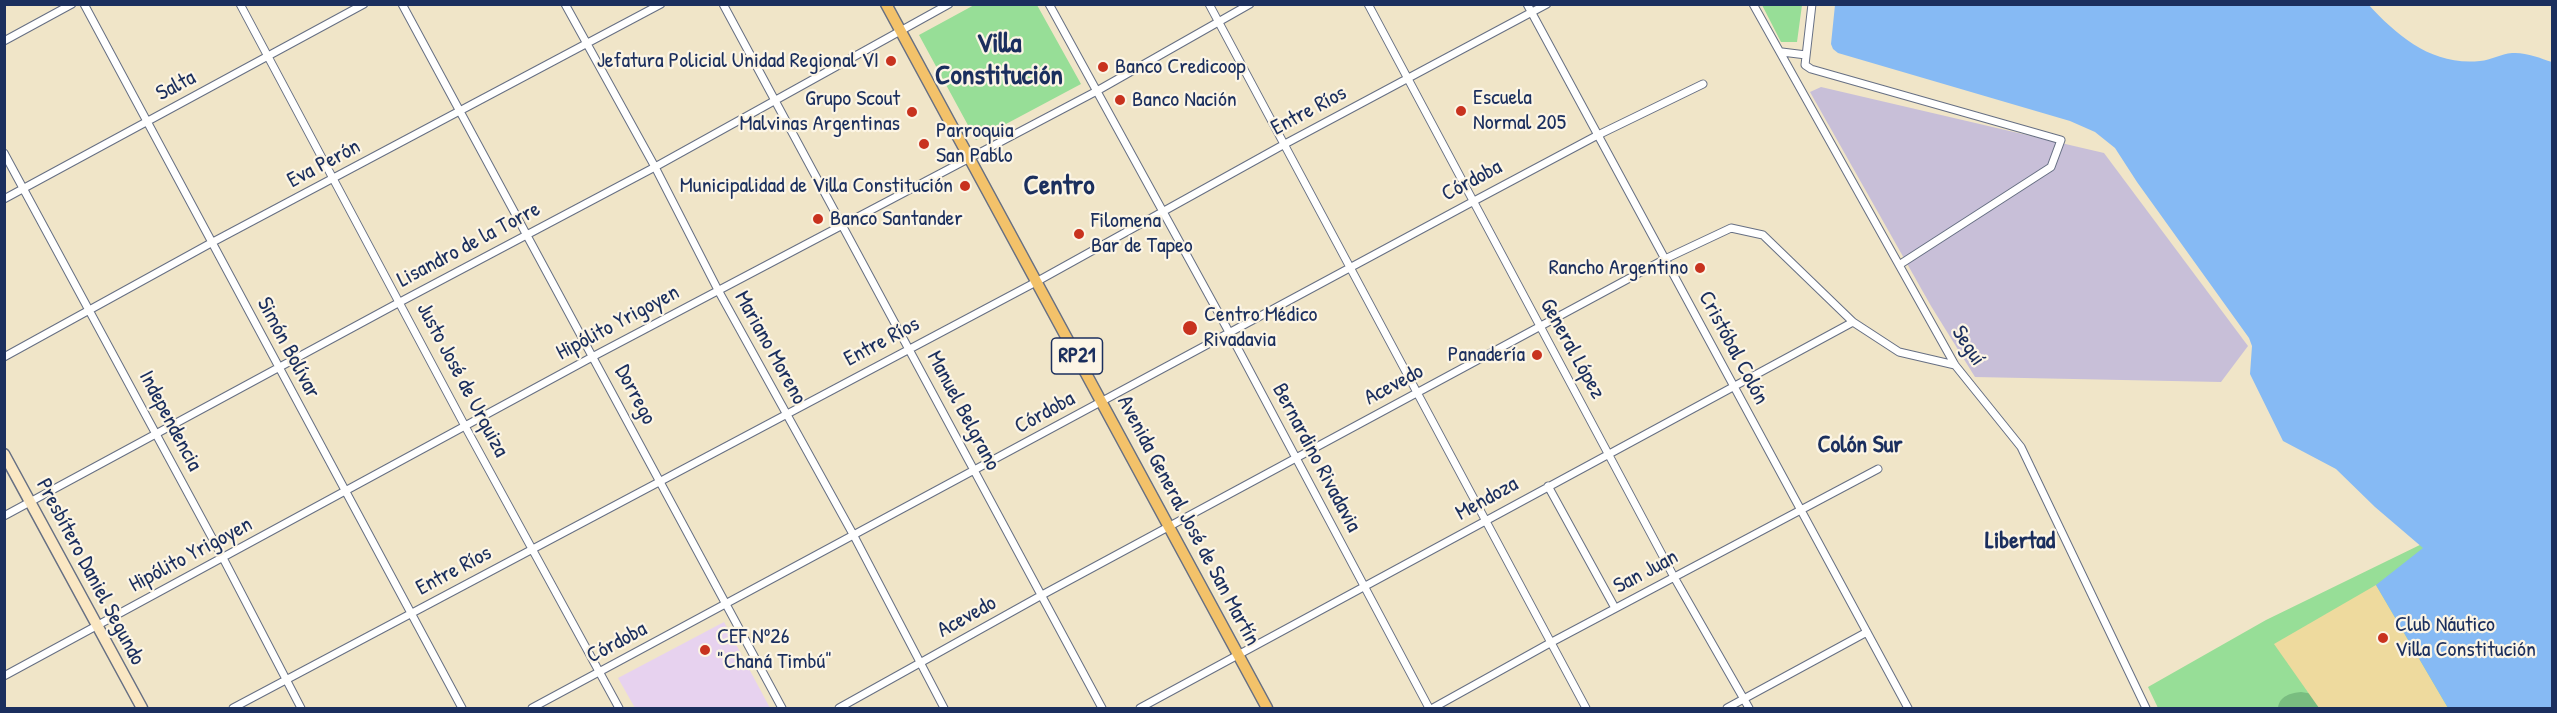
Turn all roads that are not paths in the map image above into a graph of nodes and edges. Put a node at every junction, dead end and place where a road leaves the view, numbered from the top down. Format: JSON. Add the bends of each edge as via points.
{"nodes":[{"id":1,"x":72,"y":4,"type":"edge"},
{"id":2,"x":84,"y":4,"type":"edge"},
{"id":3,"x":240,"y":4,"type":"edge"},
{"id":4,"x":364,"y":4,"type":"edge"},
{"id":5,"x":402,"y":4,"type":"edge"},
{"id":6,"x":565,"y":4,"type":"edge"},
{"id":7,"x":661,"y":4,"type":"edge"},
{"id":8,"x":723,"y":4,"type":"edge"},
{"id":9,"x":886,"y":4,"type":"edge"},
{"id":10,"x":949,"y":4,"type":"edge"},
{"id":11,"x":1048,"y":4,"type":"edge"},
{"id":12,"x":1209,"y":4,"type":"edge"},
{"id":13,"x":1250,"y":4,"type":"edge"},
{"id":14,"x":1368,"y":4,"type":"edge"},
{"id":15,"x":1527,"y":4,"type":"edge"},
{"id":16,"x":1546,"y":4,"type":"edge"},
{"id":17,"x":1753,"y":4,"type":"edge"},
{"id":18,"x":1812,"y":4,"type":"edge"},
{"id":19,"x":1531,"y":12,"type":"junction"},
{"id":20,"x":1218,"y":21,"type":"junction"},
{"id":21,"x":900,"y":31,"type":"junction"},
{"id":22,"x":4,"y":41,"type":"edge"},
{"id":23,"x":587,"y":43,"type":"junction"},
{"id":24,"x":1782,"y":52,"type":"junction"},
{"id":25,"x":1806,"y":55,"type":"junction"},
{"id":26,"x":269,"y":57,"type":"junction"},
{"id":27,"x":1409,"y":78,"type":"junction"},
{"id":28,"x":1703,"y":84,"type":"dead end"},
{"id":29,"x":1095,"y":92,"type":"junction"},
{"id":30,"x":773,"y":100,"type":"junction"},
{"id":31,"x":461,"y":112,"type":"junction"},
{"id":32,"x":147,"y":122,"type":"junction"},
{"id":33,"x":1596,"y":136,"type":"junction"},
{"id":34,"x":1282,"y":145,"type":"junction"},
{"id":35,"x":4,"y":153,"type":"edge"},
{"id":36,"x":970,"y":157,"type":"junction"},
{"id":37,"x":655,"y":167,"type":"junction"},
{"id":38,"x":334,"y":179,"type":"junction"},
{"id":39,"x":24,"y":189,"type":"junction"},
{"id":40,"x":4,"y":200,"type":"edge"},
{"id":41,"x":1474,"y":201,"type":"junction"},
{"id":42,"x":1162,"y":211,"type":"junction"},
{"id":43,"x":842,"y":226,"type":"junction"},
{"id":44,"x":528,"y":235,"type":"junction"},
{"id":45,"x":211,"y":243,"type":"junction"},
{"id":46,"x":1665,"y":259,"type":"junction"},
{"id":47,"x":1899,"y":265,"type":"junction"},
{"id":48,"x":1349,"y":269,"type":"junction"},
{"id":49,"x":1036,"y":282,"type":"junction"},
{"id":50,"x":718,"y":290,"type":"junction"},
{"id":51,"x":400,"y":302,"type":"junction"},
{"id":52,"x":90,"y":310,"type":"junction"},
{"id":53,"x":1853,"y":322,"type":"junction"},
{"id":54,"x":1540,"y":328,"type":"junction"},
{"id":55,"x":1229,"y":332,"type":"junction"},
{"id":56,"x":908,"y":348,"type":"junction"},
{"id":57,"x":594,"y":356,"type":"junction"},
{"id":58,"x":4,"y":357,"type":"edge"},
{"id":59,"x":1955,"y":364,"type":"junction"},
{"id":60,"x":279,"y":369,"type":"junction"},
{"id":61,"x":1734,"y":388,"type":"junction"},
{"id":62,"x":1417,"y":394,"type":"junction"},
{"id":63,"x":1101,"y":402,"type":"junction"},
{"id":64,"x":786,"y":414,"type":"junction"},
{"id":65,"x":466,"y":428,"type":"junction"},
{"id":66,"x":156,"y":433,"type":"junction"},
{"id":67,"x":4,"y":454,"type":"edge"},
{"id":68,"x":1609,"y":454,"type":"junction"},
{"id":69,"x":1295,"y":460,"type":"junction"},
{"id":70,"x":1878,"y":470,"type":"dead end"},
{"id":71,"x":975,"y":471,"type":"junction"},
{"id":72,"x":660,"y":481,"type":"junction"},
{"id":73,"x":1548,"y":486,"type":"junction"},
{"id":74,"x":345,"y":492,"type":"junction"},
{"id":75,"x":30,"y":502,"type":"junction"},
{"id":76,"x":1800,"y":510,"type":"junction"},
{"id":77,"x":4,"y":516,"type":"edge"},
{"id":78,"x":1484,"y":521,"type":"junction"},
{"id":79,"x":1168,"y":528,"type":"junction"},
{"id":80,"x":854,"y":536,"type":"junction"},
{"id":81,"x":534,"y":550,"type":"junction"},
{"id":82,"x":223,"y":558,"type":"junction"},
{"id":83,"x":1674,"y":577,"type":"junction"},
{"id":84,"x":1365,"y":587,"type":"junction"},
{"id":85,"x":1042,"y":595,"type":"junction"},
{"id":86,"x":727,"y":604,"type":"junction"},
{"id":87,"x":1615,"y":608,"type":"junction"},
{"id":88,"x":411,"y":614,"type":"junction"},
{"id":89,"x":96,"y":626,"type":"junction"},
{"id":90,"x":1867,"y":632,"type":"junction"},
{"id":91,"x":1551,"y":643,"type":"junction"},
{"id":92,"x":1238,"y":657,"type":"junction"},
{"id":93,"x":920,"y":664,"type":"junction"},
{"id":94,"x":600,"y":672,"type":"junction"},
{"id":95,"x":4,"y":676,"type":"edge"},
{"id":96,"x":285,"y":680,"type":"junction"},
{"id":97,"x":1744,"y":699,"type":"junction"},
{"id":98,"x":142,"y":708,"type":"edge"},
{"id":99,"x":233,"y":708,"type":"edge"},
{"id":100,"x":301,"y":708,"type":"edge"},
{"id":101,"x":462,"y":708,"type":"edge"},
{"id":102,"x":532,"y":708,"type":"edge"},
{"id":103,"x":619,"y":708,"type":"edge"},
{"id":104,"x":782,"y":708,"type":"edge"},
{"id":105,"x":839,"y":708,"type":"edge"},
{"id":106,"x":944,"y":708,"type":"edge"},
{"id":107,"x":1102,"y":708,"type":"edge"},
{"id":108,"x":1140,"y":708,"type":"edge"},
{"id":109,"x":1267,"y":708,"type":"edge"},
{"id":110,"x":1431,"y":708,"type":"edge"},
{"id":111,"x":1586,"y":708,"type":"edge"},
{"id":112,"x":1727,"y":708,"type":"edge"},
{"id":113,"x":1749,"y":708,"type":"edge"},
{"id":114,"x":1908,"y":708,"type":"edge"},
{"id":115,"x":2146,"y":708,"type":"edge"}],
"edges":[{"from":1,"to":22,"type":"street"},
{"from":2,"to":32,"type":"street","name":"Simón Bolívar"},
{"from":3,"to":26,"type":"street","name":"Justo José de Urquiza"},
{"from":4,"to":26,"type":"street","name":"Salta"},
{"from":5,"to":31,"type":"street","name":"Dorrego"},
{"from":6,"to":23,"type":"street","name":"Mariano Moreno"},
{"from":7,"to":23,"type":"street","name":"Eva Perón"},
{"from":8,"to":30,"type":"street","name":"Manuel Belgrano"},
{"from":9,"to":21,"type":"main road","name":"Avenida General José de San Martín","number":"RP21"},
{"from":10,"to":21,"type":"street","name":"Lisandro de la Torre"},
{"from":11,"to":29,"type":"street","name":"Bernardino Rivadavia"},
{"from":12,"to":20,"type":"street"},
{"from":13,"to":20,"type":"street","name":"Hipólito Yrigoyen"},
{"from":14,"to":27,"type":"street","name":"General López"},
{"from":15,"to":19,"type":"street","name":"Cristóbal Colón"},
{"from":16,"to":19,"type":"street","name":"Entre Ríos"},
{"from":17,"to":24,"type":"street","name":"Seguí"},
{"from":18,"to":25,"type":"street"},
{"from":19,"to":27,"type":"street","name":"Entre Ríos"},
{"from":19,"to":33,"type":"street","name":"Cristóbal Colón"},
{"from":20,"to":29,"type":"street","name":"Hipólito Yrigoyen"},
{"from":20,"to":34,"type":"street"},
{"from":21,"to":30,"type":"street","name":"Lisandro de la Torre"},
{"from":21,"to":36,"type":"main road","name":"Avenida General José de San Martín","number":"RP21"},
{"from":23,"to":31,"type":"street","name":"Eva Perón"},
{"from":23,"to":37,"type":"street","name":"Mariano Moreno"},
{"from":24,"to":25,"type":"street"},
{"from":24,"to":47,"type":"street","name":"Seguí"},
{"from":25,"to":47,"type":"street","via":[[1805,65],[1811,69],[2061,140],[2050,166]]},
{"from":26,"to":32,"type":"street","name":"Salta"},
{"from":26,"to":38,"type":"street","name":"Justo José de Urquiza"},
{"from":27,"to":34,"type":"street","name":"Entre Ríos"},
{"from":27,"to":41,"type":"street","name":"General López"},
{"from":28,"to":33,"type":"street","name":"Córdoba"},
{"from":29,"to":36,"type":"street","name":"Hipólito Yrigoyen"},
{"from":29,"to":42,"type":"street","name":"Bernardino Rivadavia"},
{"from":30,"to":37,"type":"street","name":"Lisandro de la Torre"},
{"from":30,"to":43,"type":"street","name":"Manuel Belgrano"},
{"from":31,"to":38,"type":"street","name":"Eva Perón"},
{"from":31,"to":44,"type":"street","name":"Dorrego"},
{"from":32,"to":39,"type":"street","name":"Salta"},
{"from":32,"to":45,"type":"street","name":"Simón Bolívar"},
{"from":33,"to":41,"type":"street","name":"Córdoba"},
{"from":33,"to":46,"type":"street","name":"Cristóbal Colón"},
{"from":34,"to":42,"type":"street","name":"Entre Ríos"},
{"from":34,"to":48,"type":"street"},
{"from":35,"to":39,"type":"street","name":"Independencia"},
{"from":36,"to":43,"type":"street","name":"Hipólito Yrigoyen"},
{"from":36,"to":49,"type":"main road","name":"Avenida General José de San Martín","number":"RP21"},
{"from":37,"to":44,"type":"street","name":"Lisandro de la Torre"},
{"from":37,"to":50,"type":"street","name":"Mariano Moreno"},
{"from":38,"to":45,"type":"street","name":"Eva Perón"},
{"from":38,"to":51,"type":"street","name":"Justo José de Urquiza"},
{"from":39,"to":40,"type":"street","name":"Salta"},
{"from":39,"to":52,"type":"street","name":"Independencia"},
{"from":41,"to":48,"type":"street","name":"Córdoba"},
{"from":41,"to":54,"type":"street","name":"General López"},
{"from":42,"to":49,"type":"street","name":"Entre Ríos"},
{"from":42,"to":55,"type":"street","name":"Bernardino Rivadavia"},
{"from":43,"to":50,"type":"street","name":"Hipólito Yrigoyen"},
{"from":43,"to":56,"type":"street","name":"Manuel Belgrano"},
{"from":44,"to":51,"type":"street","name":"Lisandro de la Torre"},
{"from":44,"to":57,"type":"street","name":"Dorrego"},
{"from":45,"to":52,"type":"street","name":"Eva Perón"},
{"from":45,"to":60,"type":"street","name":"Simón Bolívar"},
{"from":46,"to":53,"type":"street","name":"Acevedo","via":[[1731,228],[1763,235]]},
{"from":46,"to":54,"type":"street","name":"Acevedo"},
{"from":46,"to":61,"type":"street","name":"Cristóbal Colón"},
{"from":47,"to":59,"type":"street","name":"Seguí"},
{"from":48,"to":55,"type":"street","name":"Córdoba"},
{"from":48,"to":62,"type":"street"},
{"from":49,"to":56,"type":"street","name":"Entre Ríos"},
{"from":49,"to":63,"type":"main road","name":"Avenida General José de San Martín","number":"RP21"},
{"from":50,"to":57,"type":"street","name":"Hipólito Yrigoyen"},
{"from":50,"to":64,"type":"street","name":"Mariano Moreno"},
{"from":51,"to":60,"type":"street","name":"Lisandro de la Torre"},
{"from":51,"to":65,"type":"street","name":"Justo José de Urquiza"},
{"from":52,"to":58,"type":"street","name":"Eva Perón"},
{"from":52,"to":66,"type":"street","name":"Independencia"},
{"from":53,"to":59,"type":"street","name":"Acevedo","via":[[1899,352]]},
{"from":53,"to":61,"type":"street","name":"Mendoza"},
{"from":54,"to":62,"type":"street","name":"Acevedo"},
{"from":54,"to":68,"type":"street","name":"General López"},
{"from":55,"to":63,"type":"street","name":"Córdoba"},
{"from":55,"to":69,"type":"street","name":"Bernardino Rivadavia"},
{"from":56,"to":64,"type":"street","name":"Entre Ríos"},
{"from":56,"to":71,"type":"street","name":"Manuel Belgrano"},
{"from":57,"to":65,"type":"street","name":"Hipólito Yrigoyen"},
{"from":57,"to":72,"type":"street","name":"Dorrego"},
{"from":59,"to":115,"type":"street","name":"Seguí","via":[[2021,447]]},
{"from":60,"to":66,"type":"street","name":"Lisandro de la Torre"},
{"from":60,"to":74,"type":"street","name":"Simón Bolívar"},
{"from":61,"to":68,"type":"street","name":"Mendoza"},
{"from":61,"to":76,"type":"street","name":"Cristóbal Colón"},
{"from":62,"to":69,"type":"street","name":"Acevedo"},
{"from":62,"to":78,"type":"street"},
{"from":63,"to":71,"type":"street","name":"Córdoba"},
{"from":63,"to":79,"type":"main road","name":"Avenida General José de San Martín","number":"RP21"},
{"from":64,"to":72,"type":"street","name":"Entre Ríos"},
{"from":64,"to":80,"type":"street","name":"Mariano Moreno"},
{"from":65,"to":74,"type":"street","name":"Hipólito Yrigoyen"},
{"from":65,"to":81,"type":"street","name":"Justo José de Urquiza"},
{"from":66,"to":75,"type":"street","name":"Lisandro de la Torre"},
{"from":66,"to":82,"type":"street","name":"Independencia"},
{"from":67,"to":75,"type":"main road","name":"Presbítero Daniel Segundo"},
{"from":68,"to":73,"type":"street","name":"Mendoza"},
{"from":68,"to":83,"type":"street","name":"General López"},
{"from":69,"to":79,"type":"street","name":"Acevedo"},
{"from":69,"to":84,"type":"street","name":"Bernardino Rivadavia"},
{"from":70,"to":76,"type":"street","name":"San Juan"},
{"from":71,"to":80,"type":"street","name":"Córdoba"},
{"from":71,"to":85,"type":"street","name":"Manuel Belgrano"},
{"from":72,"to":81,"type":"street","name":"Entre Ríos"},
{"from":72,"to":86,"type":"street","name":"Dorrego"},
{"from":73,"to":78,"type":"street","name":"Mendoza"},
{"from":73,"to":87,"type":"street"},
{"from":74,"to":82,"type":"street","name":"Hipólito Yrigoyen"},
{"from":74,"to":88,"type":"street","name":"Simón Bolívar"},
{"from":75,"to":77,"type":"street","name":"Lisandro de la Torre"},
{"from":75,"to":89,"type":"main road","name":"Presbítero Daniel Segundo"},
{"from":76,"to":83,"type":"street","name":"San Juan"},
{"from":76,"to":90,"type":"street","name":"Cristóbal Colón"},
{"from":78,"to":84,"type":"street","name":"Mendoza"},
{"from":78,"to":91,"type":"street"},
{"from":79,"to":85,"type":"street","name":"Acevedo"},
{"from":79,"to":92,"type":"main road","name":"Avenida General José de San Martín","number":"RP21"},
{"from":80,"to":86,"type":"street","name":"Córdoba"},
{"from":80,"to":93,"type":"street","name":"Mariano Moreno"},
{"from":81,"to":88,"type":"street","name":"Entre Ríos"},
{"from":81,"to":94,"type":"street","name":"Justo José de Urquiza"},
{"from":82,"to":89,"type":"street","name":"Hipólito Yrigoyen"},
{"from":82,"to":96,"type":"street","name":"Independencia"},
{"from":83,"to":87,"type":"street","name":"San Juan"},
{"from":83,"to":97,"type":"street","name":"General López"},
{"from":84,"to":92,"type":"street","name":"Mendoza"},
{"from":84,"to":110,"type":"street","name":"Bernardino Rivadavia"},
{"from":85,"to":93,"type":"street","name":"Acevedo"},
{"from":85,"to":107,"type":"street","name":"Manuel Belgrano"},
{"from":86,"to":94,"type":"street","name":"Córdoba"},
{"from":86,"to":104,"type":"street","name":"Dorrego"},
{"from":87,"to":91,"type":"street","name":"San Juan"},
{"from":88,"to":96,"type":"street","name":"Entre Ríos"},
{"from":88,"to":101,"type":"street","name":"Simón Bolívar"},
{"from":89,"to":95,"type":"street","name":"Hipólito Yrigoyen"},
{"from":89,"to":98,"type":"main road","name":"Presbítero Daniel Segundo"},
{"from":90,"to":97,"type":"street"},
{"from":90,"to":114,"type":"street","name":"Cristóbal Colón"},
{"from":91,"to":110,"type":"street","name":"San Juan"},
{"from":91,"to":111,"type":"street"},
{"from":92,"to":108,"type":"street","name":"Mendoza"},
{"from":92,"to":109,"type":"main road","name":"Avenida General José de San Martín","number":"RP21"},
{"from":93,"to":105,"type":"street","name":"Acevedo"},
{"from":93,"to":106,"type":"street","name":"Mariano Moreno"},
{"from":94,"to":102,"type":"street","name":"Córdoba"},
{"from":94,"to":103,"type":"street","name":"Justo José de Urquiza"},
{"from":96,"to":99,"type":"street","name":"Entre Ríos"},
{"from":96,"to":100,"type":"street","name":"Independencia"},
{"from":97,"to":112,"type":"street"},
{"from":97,"to":113,"type":"street","name":"General López"}]}
